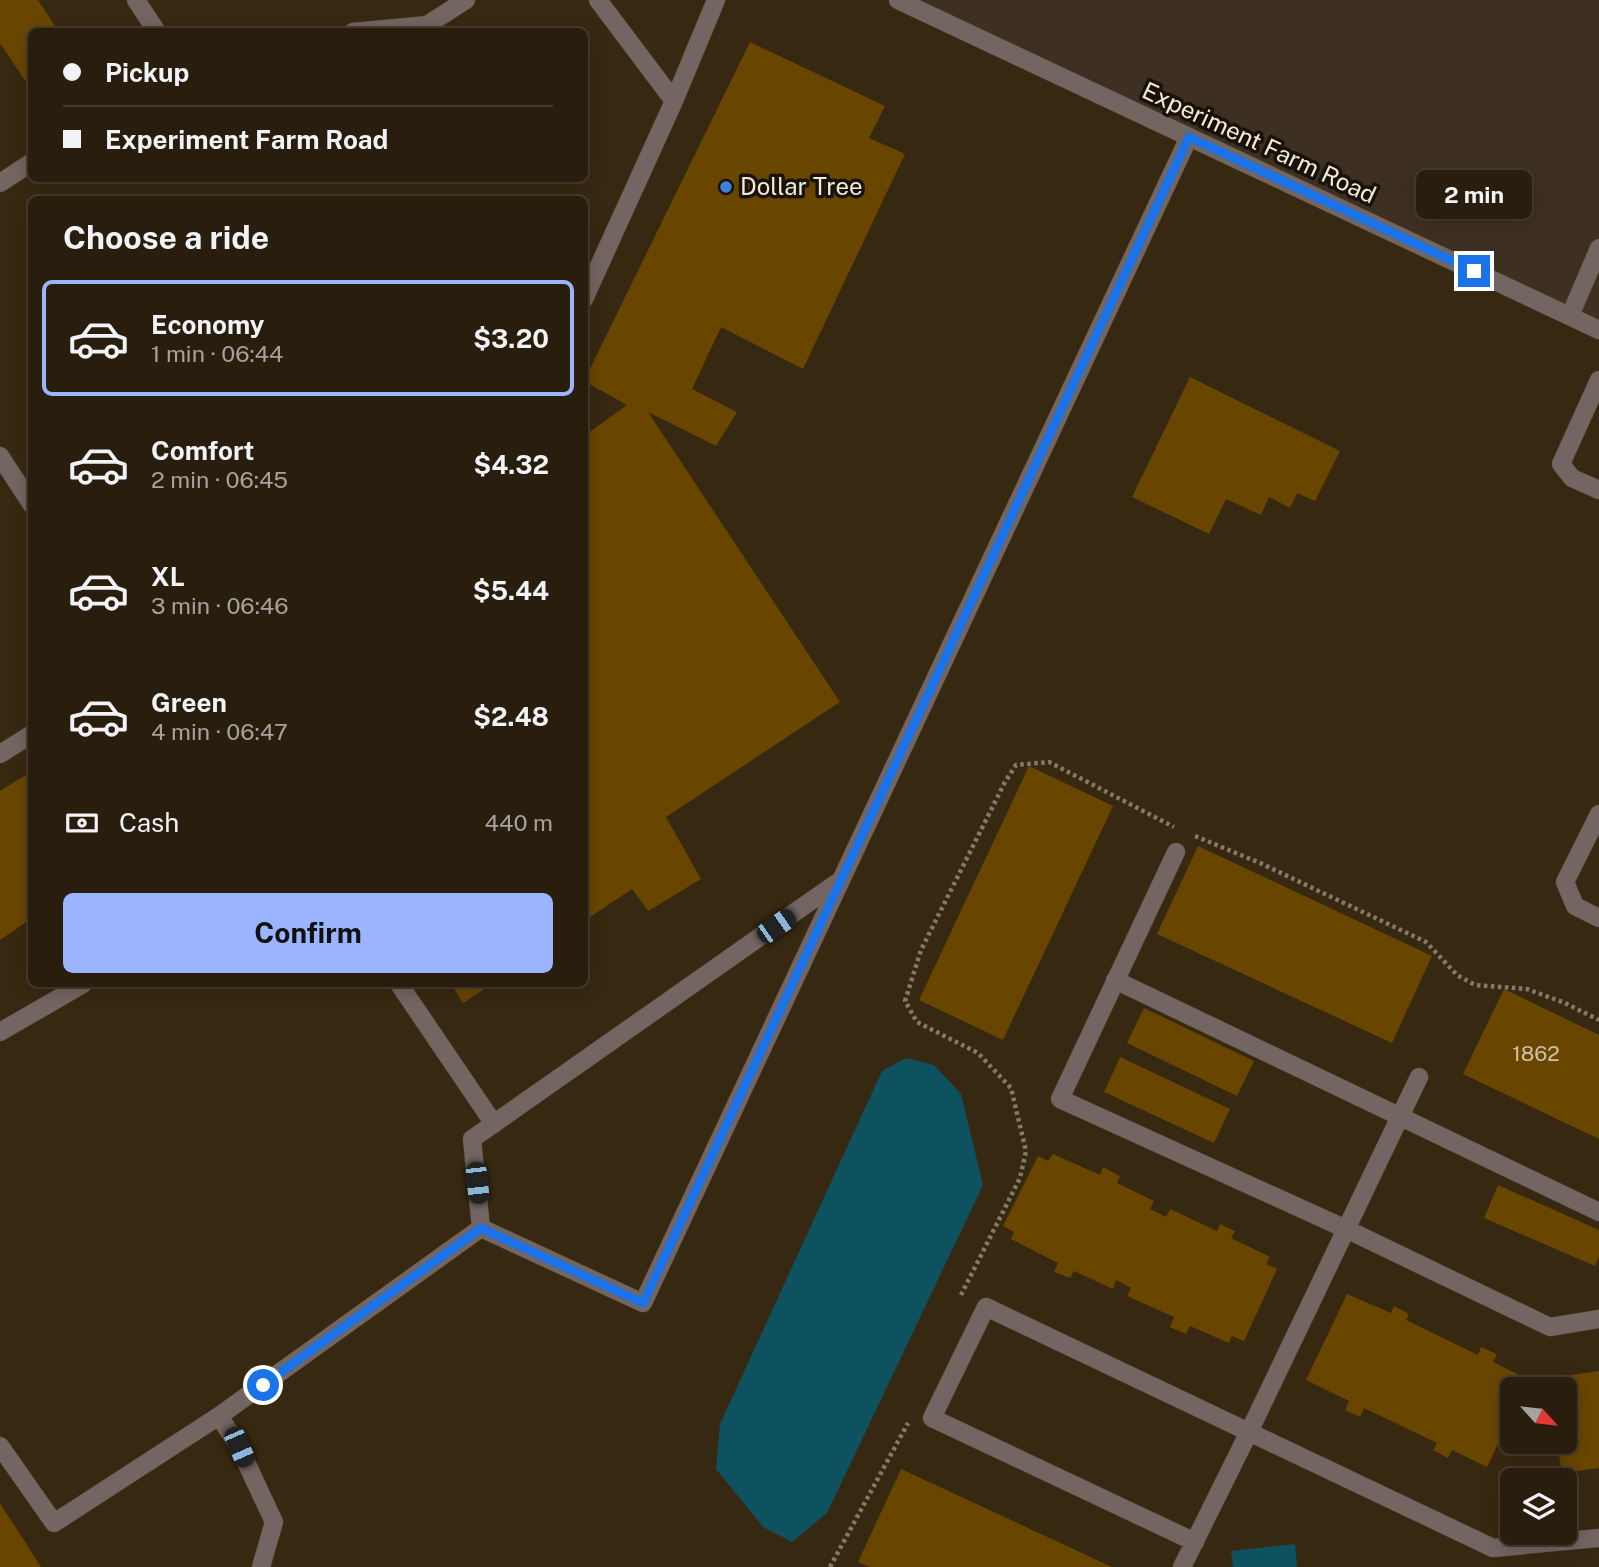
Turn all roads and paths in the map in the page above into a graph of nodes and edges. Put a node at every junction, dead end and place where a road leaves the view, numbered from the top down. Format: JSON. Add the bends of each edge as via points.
{"nodes":[{"id":1,"x":136,"y":0,"type":"edge"},
{"id":2,"x":466,"y":0,"type":"edge"},
{"id":3,"x":598,"y":0,"type":"edge"},
{"id":4,"x":716,"y":0,"type":"edge"},
{"id":5,"x":898,"y":0,"type":"edge"},
{"id":6,"x":154,"y":28,"type":"edge"},
{"id":7,"x":396,"y":28,"type":"edge"},
{"id":8,"x":674,"y":101,"type":"junction"},
{"id":9,"x":1189,"y":137,"type":"junction"},
{"id":10,"x":28,"y":165,"type":"edge"},
{"id":11,"x":0,"y":183,"type":"edge"},
{"id":12,"x":1599,"y":248,"type":"edge"},
{"id":13,"x":588,"y":290,"type":"edge"},
{"id":14,"x":1570,"y":316,"type":"junction"},
{"id":15,"x":1599,"y":330,"type":"edge"},
{"id":16,"x":1599,"y":380,"type":"edge"},
{"id":17,"x":0,"y":456,"type":"edge"},
{"id":18,"x":1599,"y":490,"type":"edge"},
{"id":19,"x":28,"y":499,"type":"edge"},
{"id":20,"x":28,"y":736,"type":"edge"},
{"id":21,"x":0,"y":754,"type":"edge"},
{"id":22,"x":1599,"y":814,"type":"edge"},
{"id":23,"x":1176,"y":852,"type":"dead end"},
{"id":24,"x":841,"y":880,"type":"junction"},
{"id":25,"x":1599,"y":918,"type":"edge"},
{"id":26,"x":1115,"y":980,"type":"junction"},
{"id":27,"x":78,"y":987,"type":"edge"},
{"id":28,"x":401,"y":987,"type":"edge"},
{"id":29,"x":0,"y":1032,"type":"edge"},
{"id":30,"x":1419,"y":1077,"type":"dead end"},
{"id":31,"x":1399,"y":1118,"type":"junction"},
{"id":32,"x":494,"y":1124,"type":"junction"},
{"id":33,"x":1599,"y":1212,"type":"edge"},
{"id":34,"x":481,"y":1228,"type":"junction"},
{"id":35,"x":1346,"y":1229,"type":"junction"},
{"id":36,"x":1599,"y":1319,"type":"edge"},
{"id":37,"x":219,"y":1416,"type":"junction"},
{"id":38,"x":1249,"y":1432,"type":"junction"},
{"id":39,"x":0,"y":1446,"type":"edge"},
{"id":40,"x":1599,"y":1538,"type":"edge"},
{"id":41,"x":1195,"y":1542,"type":"junction"},
{"id":42,"x":261,"y":1567,"type":"edge"},
{"id":43,"x":1182,"y":1567,"type":"edge"}],
"edges":[{"from":1,"to":6,"type":"street"},
{"from":2,"to":7,"type":"street","via":[[427,25]]},
{"from":3,"to":8,"type":"street"},
{"from":4,"to":8,"type":"street"},
{"from":5,"to":9,"type":"street","name":"Experiment Farm Road"},
{"from":8,"to":13,"type":"street"},
{"from":9,"to":14,"type":"street","name":"Experiment Farm Road"},
{"from":9,"to":24,"type":"street"},
{"from":10,"to":11,"type":"street"},
{"from":12,"to":14,"type":"street"},
{"from":14,"to":15,"type":"street","name":"Experiment Farm Road"},
{"from":16,"to":18,"type":"street","via":[[1561,464],[1572,478]]},
{"from":17,"to":19,"type":"street"},
{"from":20,"to":21,"type":"street"},
{"from":22,"to":25,"type":"street","via":[[1565,883],[1575,905]]},
{"from":23,"to":26,"type":"street"},
{"from":24,"to":32,"type":"street"},
{"from":24,"to":34,"type":"street","via":[[643,1303]]},
{"from":26,"to":31,"type":"street"},
{"from":26,"to":35,"type":"street","via":[[1060,1099]]},
{"from":27,"to":29,"type":"street"},
{"from":28,"to":32,"type":"street"},
{"from":30,"to":31,"type":"street"},
{"from":31,"to":33,"type":"street"},
{"from":31,"to":35,"type":"street"},
{"from":32,"to":34,"type":"street","via":[[472,1139]]},
{"from":34,"to":37,"type":"street"},
{"from":35,"to":36,"type":"street","via":[[1550,1327]]},
{"from":35,"to":38,"type":"street"},
{"from":37,"to":39,"type":"street","via":[[54,1523]]},
{"from":37,"to":42,"type":"street","via":[[274,1522]]},
{"from":38,"to":40,"type":"street","via":[[1493,1548]]},
{"from":38,"to":41,"type":"street"},
{"from":38,"to":41,"type":"street","via":[[986,1307],[932,1418]]},
{"from":41,"to":43,"type":"street"}]}
